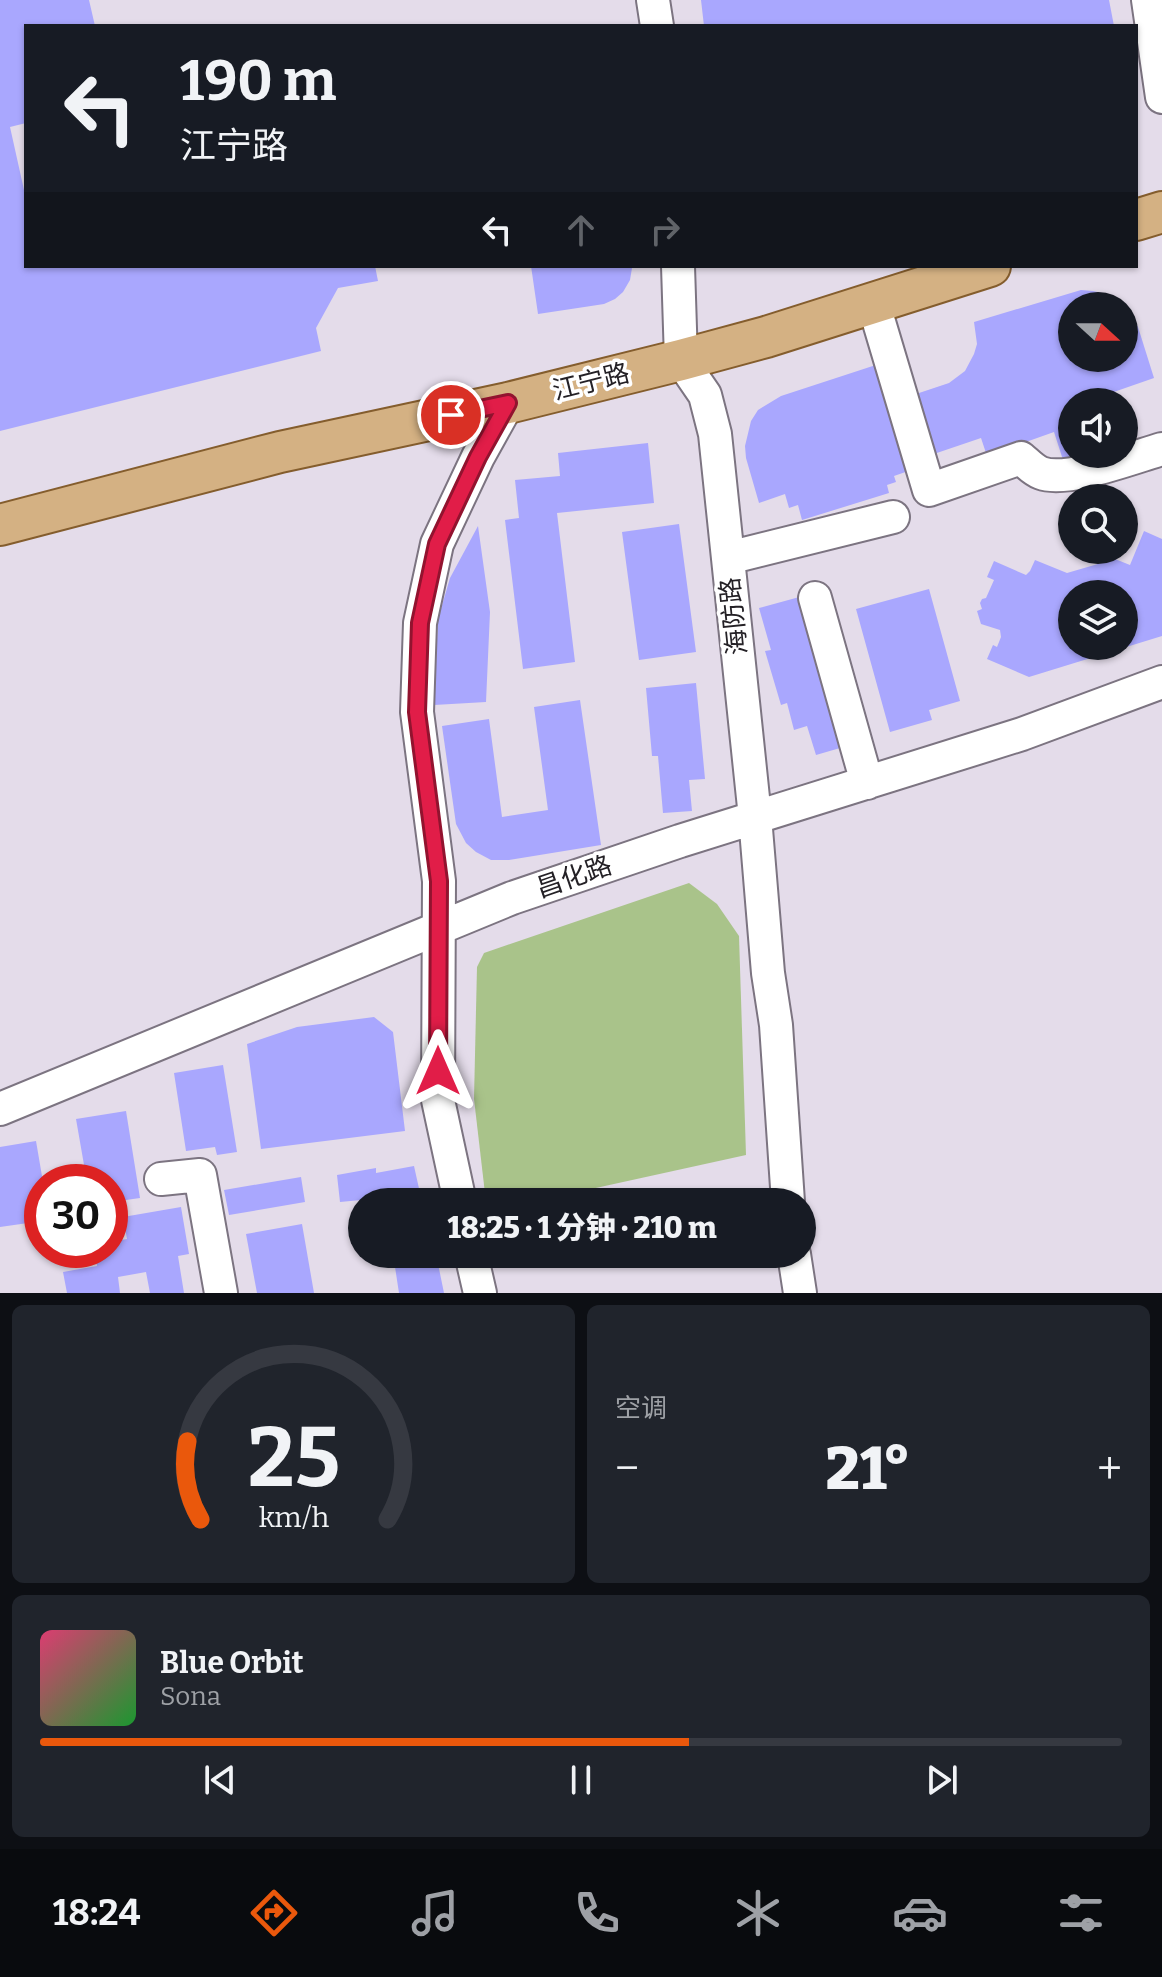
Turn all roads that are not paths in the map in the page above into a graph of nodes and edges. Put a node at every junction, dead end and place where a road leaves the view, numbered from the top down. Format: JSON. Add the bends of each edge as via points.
{"nodes":[{"id":1,"x":653,"y":0,"type":"edge"},
{"id":2,"x":1148,"y":0,"type":"edge"},
{"id":3,"x":657,"y":24,"type":"edge"},
{"id":4,"x":1162,"y":97,"type":"edge"},
{"id":5,"x":1162,"y":212,"type":"edge"},
{"id":6,"x":1138,"y":219,"type":"edge"},
{"id":7,"x":678,"y":268,"type":"edge"},
{"id":8,"x":984,"y":268,"type":"edge"},
{"id":9,"x":873,"y":302,"type":"junction"},
{"id":10,"x":681,"y":360,"type":"junction"},
{"id":11,"x":508,"y":403,"type":"junction"},
{"id":12,"x":1162,"y":449,"type":"edge"},
{"id":13,"x":893,"y":517,"type":"dead end"},
{"id":14,"x":0,"y":525,"type":"edge"},
{"id":15,"x":728,"y":558,"type":"junction"},
{"id":16,"x":815,"y":598,"type":"dead end"},
{"id":17,"x":1162,"y":682,"type":"edge"},
{"id":18,"x":867,"y":783,"type":"junction"},
{"id":19,"x":755,"y":817,"type":"junction"},
{"id":20,"x":438,"y":930,"type":"junction"},
{"id":21,"x":768,"y":973,"type":"junction"},
{"id":22,"x":0,"y":1109,"type":"edge"},
{"id":23,"x":161,"y":1179,"type":"dead end"},
{"id":24,"x":457,"y":1188,"type":"edge"},
{"id":25,"x":771,"y":1188,"type":"edge"},
{"id":26,"x":787,"y":1188,"type":"edge"},
{"id":27,"x":474,"y":1268,"type":"edge"},
{"id":28,"x":780,"y":1268,"type":"edge"},
{"id":29,"x":796,"y":1268,"type":"edge"},
{"id":30,"x":221,"y":1293,"type":"edge"},
{"id":31,"x":480,"y":1293,"type":"edge"},
{"id":32,"x":784,"y":1293,"type":"edge"},
{"id":33,"x":800,"y":1293,"type":"edge"}],
"edges":[{"from":1,"to":3,"type":"street"},
{"from":2,"to":4,"type":"street"},
{"from":5,"to":6,"type":"main road"},
{"from":7,"to":10,"type":"street"},
{"from":8,"to":9,"type":"main road","name":"江宁路"},
{"from":9,"to":10,"type":"main road","name":"江宁路"},
{"from":9,"to":12,"type":"street","via":[[929,490],[1021,458],[1042,473],[1072,474]]},
{"from":10,"to":11,"type":"main road","name":"江宁路"},
{"from":10,"to":15,"type":"street","name":"海防路","via":[[705,395],[715,434]]},
{"from":11,"to":14,"type":"main road","name":"江宁路","via":[[280,452]]},
{"from":11,"to":20,"type":"street","via":[[437,544],[420,623],[417,712],[439,881]]},
{"from":13,"to":15,"type":"street"},
{"from":15,"to":19,"type":"street","name":"海防路"},
{"from":16,"to":18,"type":"street"},
{"from":17,"to":18,"type":"street","name":"昌化路"},
{"from":18,"to":19,"type":"street","name":"昌化路"},
{"from":19,"to":20,"type":"street","name":"昌化路","via":[[512,898]]},
{"from":19,"to":21,"type":"street","name":"海防路"},
{"from":20,"to":22,"type":"street","name":"昌化路"},
{"from":20,"to":24,"type":"street","via":[[438,1100]]},
{"from":21,"to":25,"type":"street","name":"海防路","via":[[763,1035]]},
{"from":21,"to":26,"type":"street","name":"海防路"},
{"from":23,"to":30,"type":"street","via":[[200,1175]]},
{"from":27,"to":31,"type":"street"},
{"from":28,"to":32,"type":"street"},
{"from":29,"to":33,"type":"street"}]}
